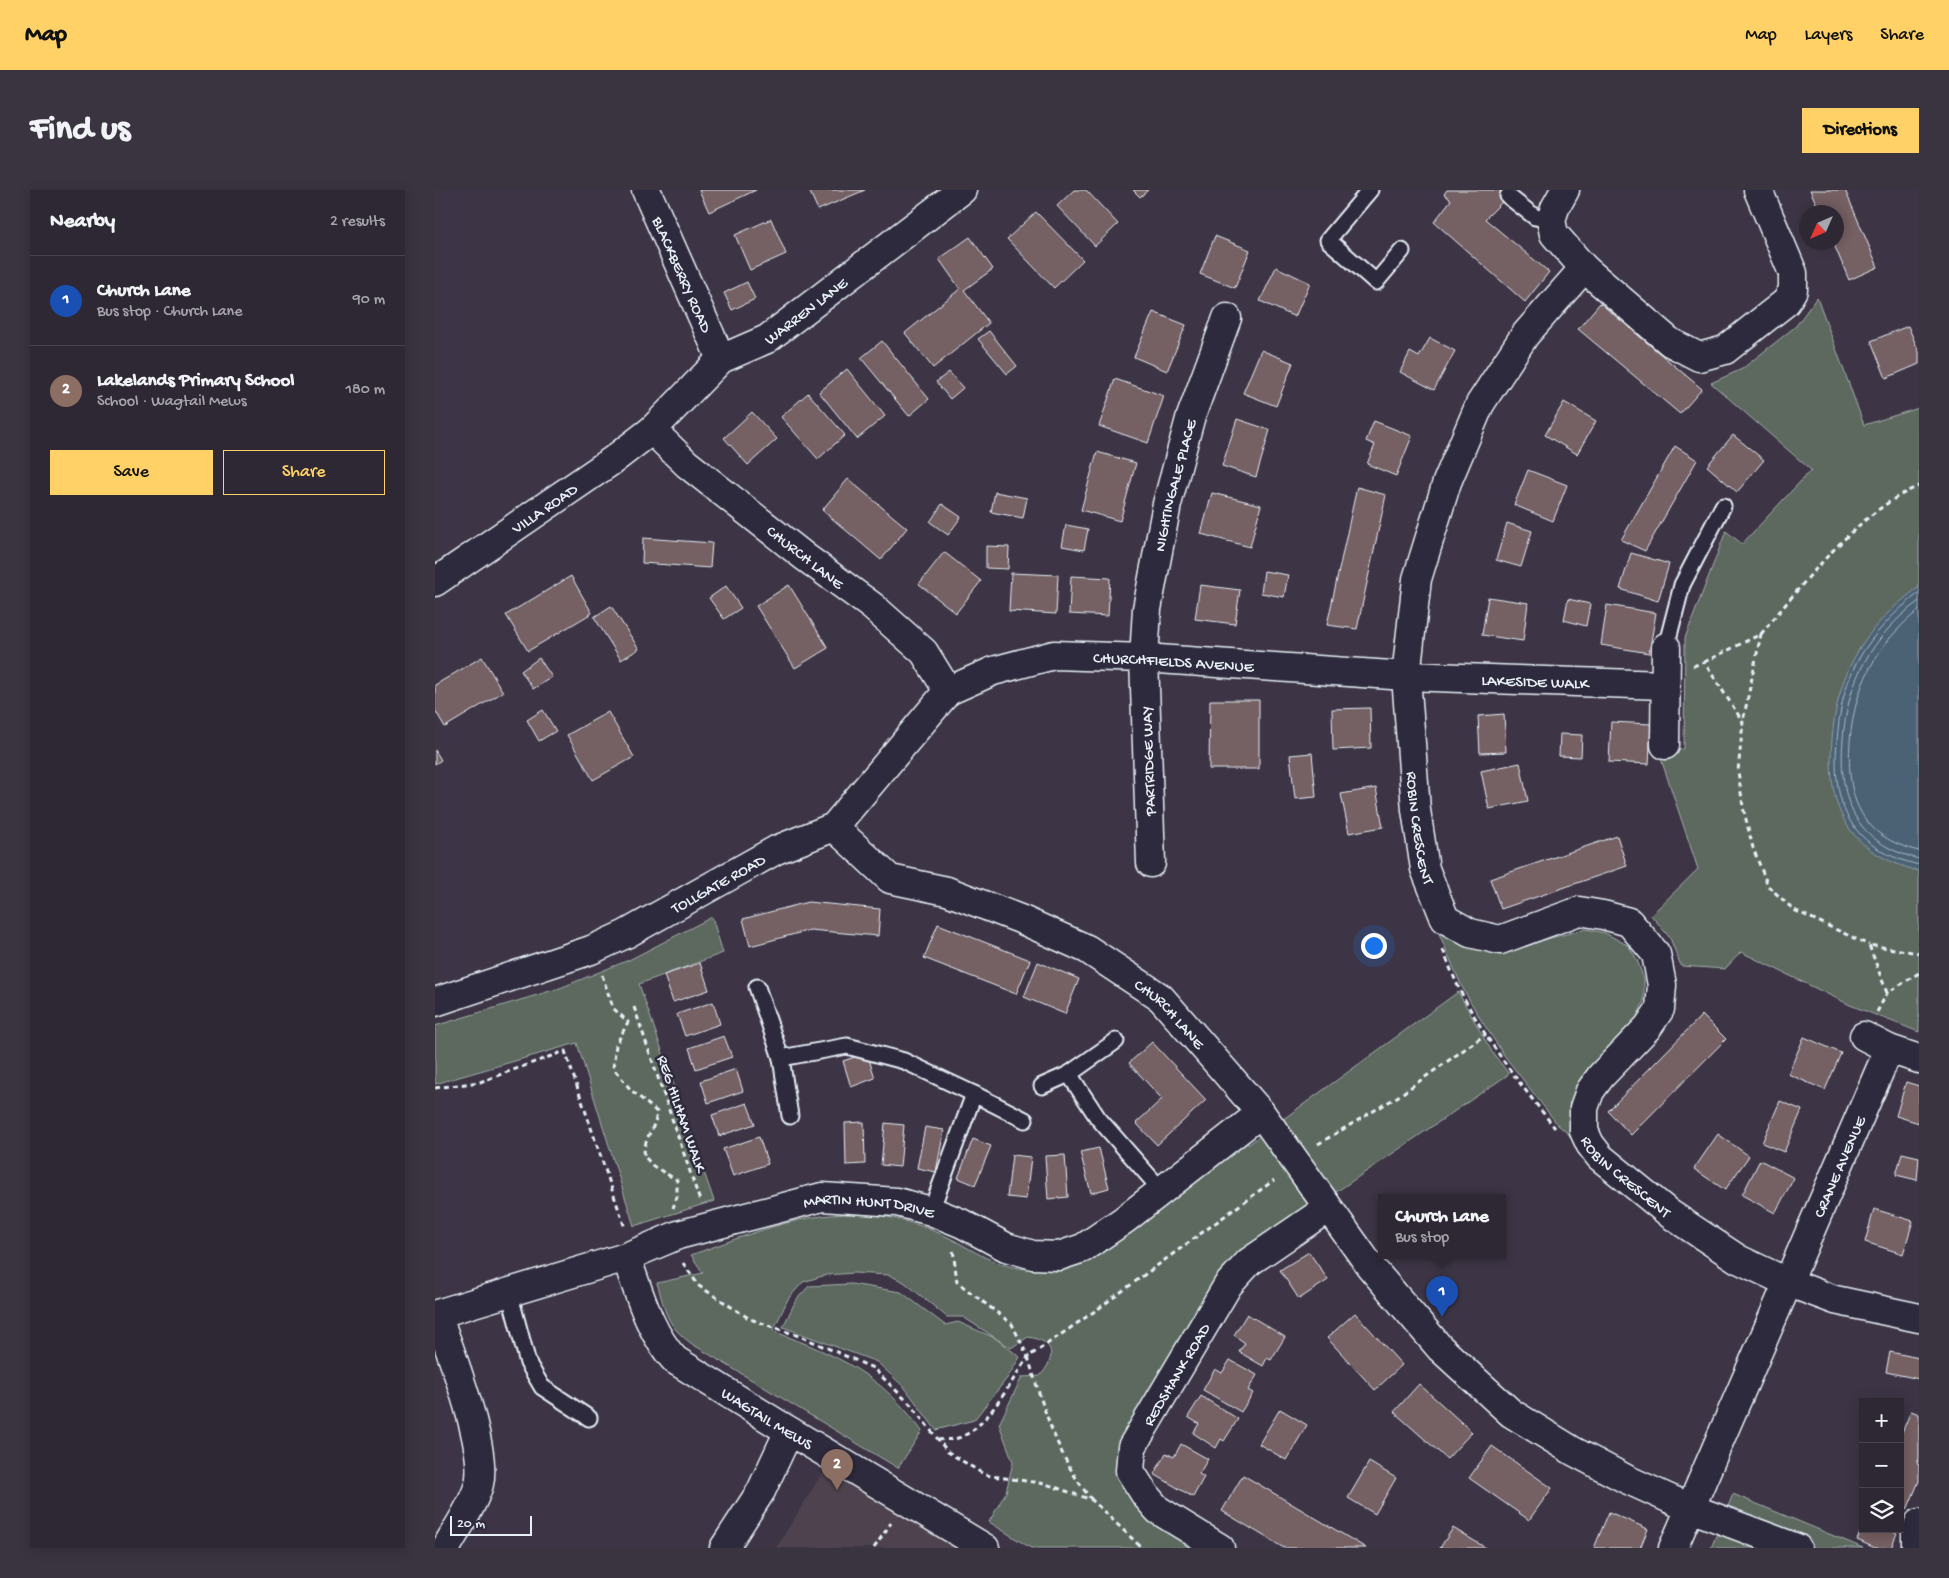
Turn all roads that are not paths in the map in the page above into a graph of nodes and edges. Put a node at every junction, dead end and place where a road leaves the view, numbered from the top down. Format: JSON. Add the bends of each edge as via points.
{"nodes":[{"id":1,"x":646,"y":190,"type":"edge"},
{"id":2,"x":962,"y":190,"type":"edge"},
{"id":3,"x":1370,"y":190,"type":"edge"},
{"id":4,"x":1565,"y":190,"type":"edge"},
{"id":5,"x":1758,"y":190,"type":"edge"},
{"id":6,"x":1508,"y":196,"type":"dead end"},
{"id":7,"x":1551,"y":220,"type":"junction"},
{"id":8,"x":1402,"y":252,"type":"dead end"},
{"id":9,"x":1584,"y":268,"type":"junction"},
{"id":10,"x":1227,"y":318,"type":"dead end"},
{"id":11,"x":721,"y":359,"type":"junction"},
{"id":12,"x":653,"y":430,"type":"junction"},
{"id":13,"x":1723,"y":506,"type":"dead end"},
{"id":14,"x":435,"y":582,"type":"edge"},
{"id":15,"x":1666,"y":647,"type":"joint"},
{"id":16,"x":1144,"y":658,"type":"junction"},
{"id":17,"x":1406,"y":676,"type":"junction"},
{"id":18,"x":1665,"y":680,"type":"junction"},
{"id":19,"x":948,"y":691,"type":"junction"},
{"id":20,"x":1665,"y":745,"type":"dead end"},
{"id":21,"x":834,"y":827,"type":"junction"},
{"id":22,"x":1151,"y":863,"type":"dead end"},
{"id":23,"x":757,"y":987,"type":"dead end"},
{"id":24,"x":435,"y":1002,"type":"edge"},
{"id":25,"x":1864,"y":1036,"type":"road end"},
{"id":26,"x":1116,"y":1041,"type":"dead end"},
{"id":27,"x":1889,"y":1049,"type":"junction"},
{"id":28,"x":781,"y":1058,"type":"junction"},
{"id":29,"x":1919,"y":1059,"type":"edge"},
{"id":30,"x":1069,"y":1074,"type":"junction"},
{"id":31,"x":1043,"y":1086,"type":"dead end"},
{"id":32,"x":973,"y":1094,"type":"junction"},
{"id":33,"x":1261,"y":1114,"type":"junction"},
{"id":34,"x":790,"y":1116,"type":"dead end"},
{"id":35,"x":1025,"y":1120,"type":"dead end"},
{"id":36,"x":1162,"y":1191,"type":"junction"},
{"id":37,"x":1328,"y":1208,"type":"junction"},
{"id":38,"x":931,"y":1210,"type":"junction"},
{"id":39,"x":629,"y":1255,"type":"junction"},
{"id":40,"x":1787,"y":1282,"type":"junction"},
{"id":41,"x":509,"y":1292,"type":"junction"},
{"id":42,"x":436,"y":1315,"type":"edge"},
{"id":43,"x":1919,"y":1318,"type":"edge"},
{"id":44,"x":589,"y":1418,"type":"dead end"},
{"id":45,"x":789,"y":1431,"type":"junction"},
{"id":46,"x":1690,"y":1508,"type":"junction"},
{"id":47,"x":1919,"y":1523,"type":"edge"},
{"id":48,"x":435,"y":1542,"type":"edge"},
{"id":49,"x":446,"y":1548,"type":"edge"},
{"id":50,"x":724,"y":1548,"type":"edge"},
{"id":51,"x":985,"y":1548,"type":"edge"},
{"id":52,"x":1220,"y":1548,"type":"edge"},
{"id":53,"x":1673,"y":1548,"type":"edge"},
{"id":54,"x":1797,"y":1548,"type":"edge"},
{"id":55,"x":1916,"y":1548,"type":"edge"}],
"edges":[{"from":1,"to":11,"type":"street","name":"BLACKBERRY ROAD"},
{"from":2,"to":11,"type":"street","name":"WARREN LANE","via":[[767,339]]},
{"from":3,"to":8,"type":"lane","via":[[1328,240],[1376,282]]},
{"from":4,"to":7,"type":"street"},
{"from":5,"to":9,"type":"street","via":[[1793,272],[1793,290],[1786,302],[1725,350],[1699,357],[1670,342]]},
{"from":6,"to":7,"type":"lane","via":[[1535,217]]},
{"from":7,"to":9,"type":"street","via":[[1554,234]]},
{"from":9,"to":17,"type":"street","name":"ROBIN CRESCENT","via":[[1525,335],[1480,404],[1447,482],[1417,579]]},
{"from":10,"to":16,"type":"street","name":"NIGHTINGALE PLACE","via":[[1191,419],[1167,504],[1147,609]]},
{"from":11,"to":12,"type":"street","name":"WARREN LANE"},
{"from":12,"to":14,"type":"street","name":"VILLA ROAD"},
{"from":12,"to":19,"type":"street","name":"CHURCH LANE","via":[[687,464],[880,613],[924,652]]},
{"from":13,"to":15,"type":"lane","via":[[1682,584]]},
{"from":15,"to":18,"type":"street"},
{"from":16,"to":17,"type":"street","name":"CHURCHFIELDS AVENUE"},
{"from":16,"to":19,"type":"street","name":"CHURCHFIELDS AVENUE","via":[[1054,656],[993,670]]},
{"from":16,"to":22,"type":"street","name":"PARTRIDGE WAY"},
{"from":17,"to":18,"type":"street","name":"LAKESIDE WALK"},
{"from":17,"to":40,"type":"street","name":"ROBIN CRESCENT","via":[[1416,810],[1425,869],[1445,919],[1470,933],[1500,940],[1579,911],[1629,922],[1656,954],[1662,985],[1660,1009],[1648,1027],[1590,1091],[1584,1108],[1584,1131],[1600,1157],[1670,1214],[1738,1259]]},
{"from":18,"to":20,"type":"street"},
{"from":19,"to":21,"type":"street","name":"TOLLGATE ROAD"},
{"from":21,"to":24,"type":"street","name":"TOLLGATE ROAD","via":[[776,850],[591,950]]},
{"from":21,"to":33,"type":"street","name":"CHURCH LANE","via":[[890,878],[947,891],[1020,919],[1087,949],[1161,998]]},
{"from":23,"to":28,"type":"lane"},
{"from":25,"to":27,"type":"street"},
{"from":26,"to":30,"type":"lane"},
{"from":27,"to":29,"type":"street"},
{"from":27,"to":40,"type":"street","name":"CRANE AVENUE"},
{"from":28,"to":32,"type":"lane","via":[[847,1046],[904,1061]]},
{"from":28,"to":34,"type":"lane"},
{"from":30,"to":31,"type":"lane"},
{"from":30,"to":36,"type":"lane","via":[[1098,1118]]},
{"from":32,"to":35,"type":"lane"},
{"from":32,"to":38,"type":"lane"},
{"from":33,"to":36,"type":"street","name":"MARTIN HUNT DRIVE"},
{"from":33,"to":37,"type":"street","name":"CHURCH LANE"},
{"from":36,"to":38,"type":"street","name":"MARTIN HUNT DRIVE","via":[[1083,1248],[1059,1256],[1033,1255],[1006,1247],[961,1222]]},
{"from":37,"to":46,"type":"street","name":"CHURCH LANE","via":[[1370,1266],[1439,1348],[1511,1413],[1573,1451]]},
{"from":37,"to":52,"type":"street","name":"REDSHANK ROAD","via":[[1249,1262],[1228,1285],[1132,1448],[1130,1472],[1158,1510]]},
{"from":38,"to":39,"type":"street","name":"MARTIN HUNT DRIVE","via":[[897,1202],[822,1197],[673,1237]]},
{"from":39,"to":41,"type":"street","name":"MARTIN HUNT DRIVE"},
{"from":39,"to":45,"type":"street","name":"WAGTAIL MEWS","via":[[653,1328],[670,1354],[687,1369]]},
{"from":40,"to":43,"type":"street","name":"ROBIN CRESCENT","via":[[1835,1300]]},
{"from":40,"to":46,"type":"street","name":"CRANE AVENUE"},
{"from":41,"to":42,"type":"street","name":"MARTIN HUNT DRIVE"},
{"from":41,"to":44,"type":"lane","via":[[529,1363],[542,1387]]},
{"from":42,"to":49,"type":"street","name":"MARTIN HUNT DRIVE","via":[[480,1450],[479,1483]]},
{"from":45,"to":50,"type":"street","via":[[761,1491]]},
{"from":45,"to":51,"type":"street","name":"WAGTAIL MEWS"},
{"from":46,"to":53,"type":"street","name":"CRANE AVENUE"},
{"from":46,"to":54,"type":"street","name":"CHURCH LANE"},
{"from":47,"to":55,"type":"street","via":[[1915,1532]]},
{"from":48,"to":49,"type":"lane"}]}
